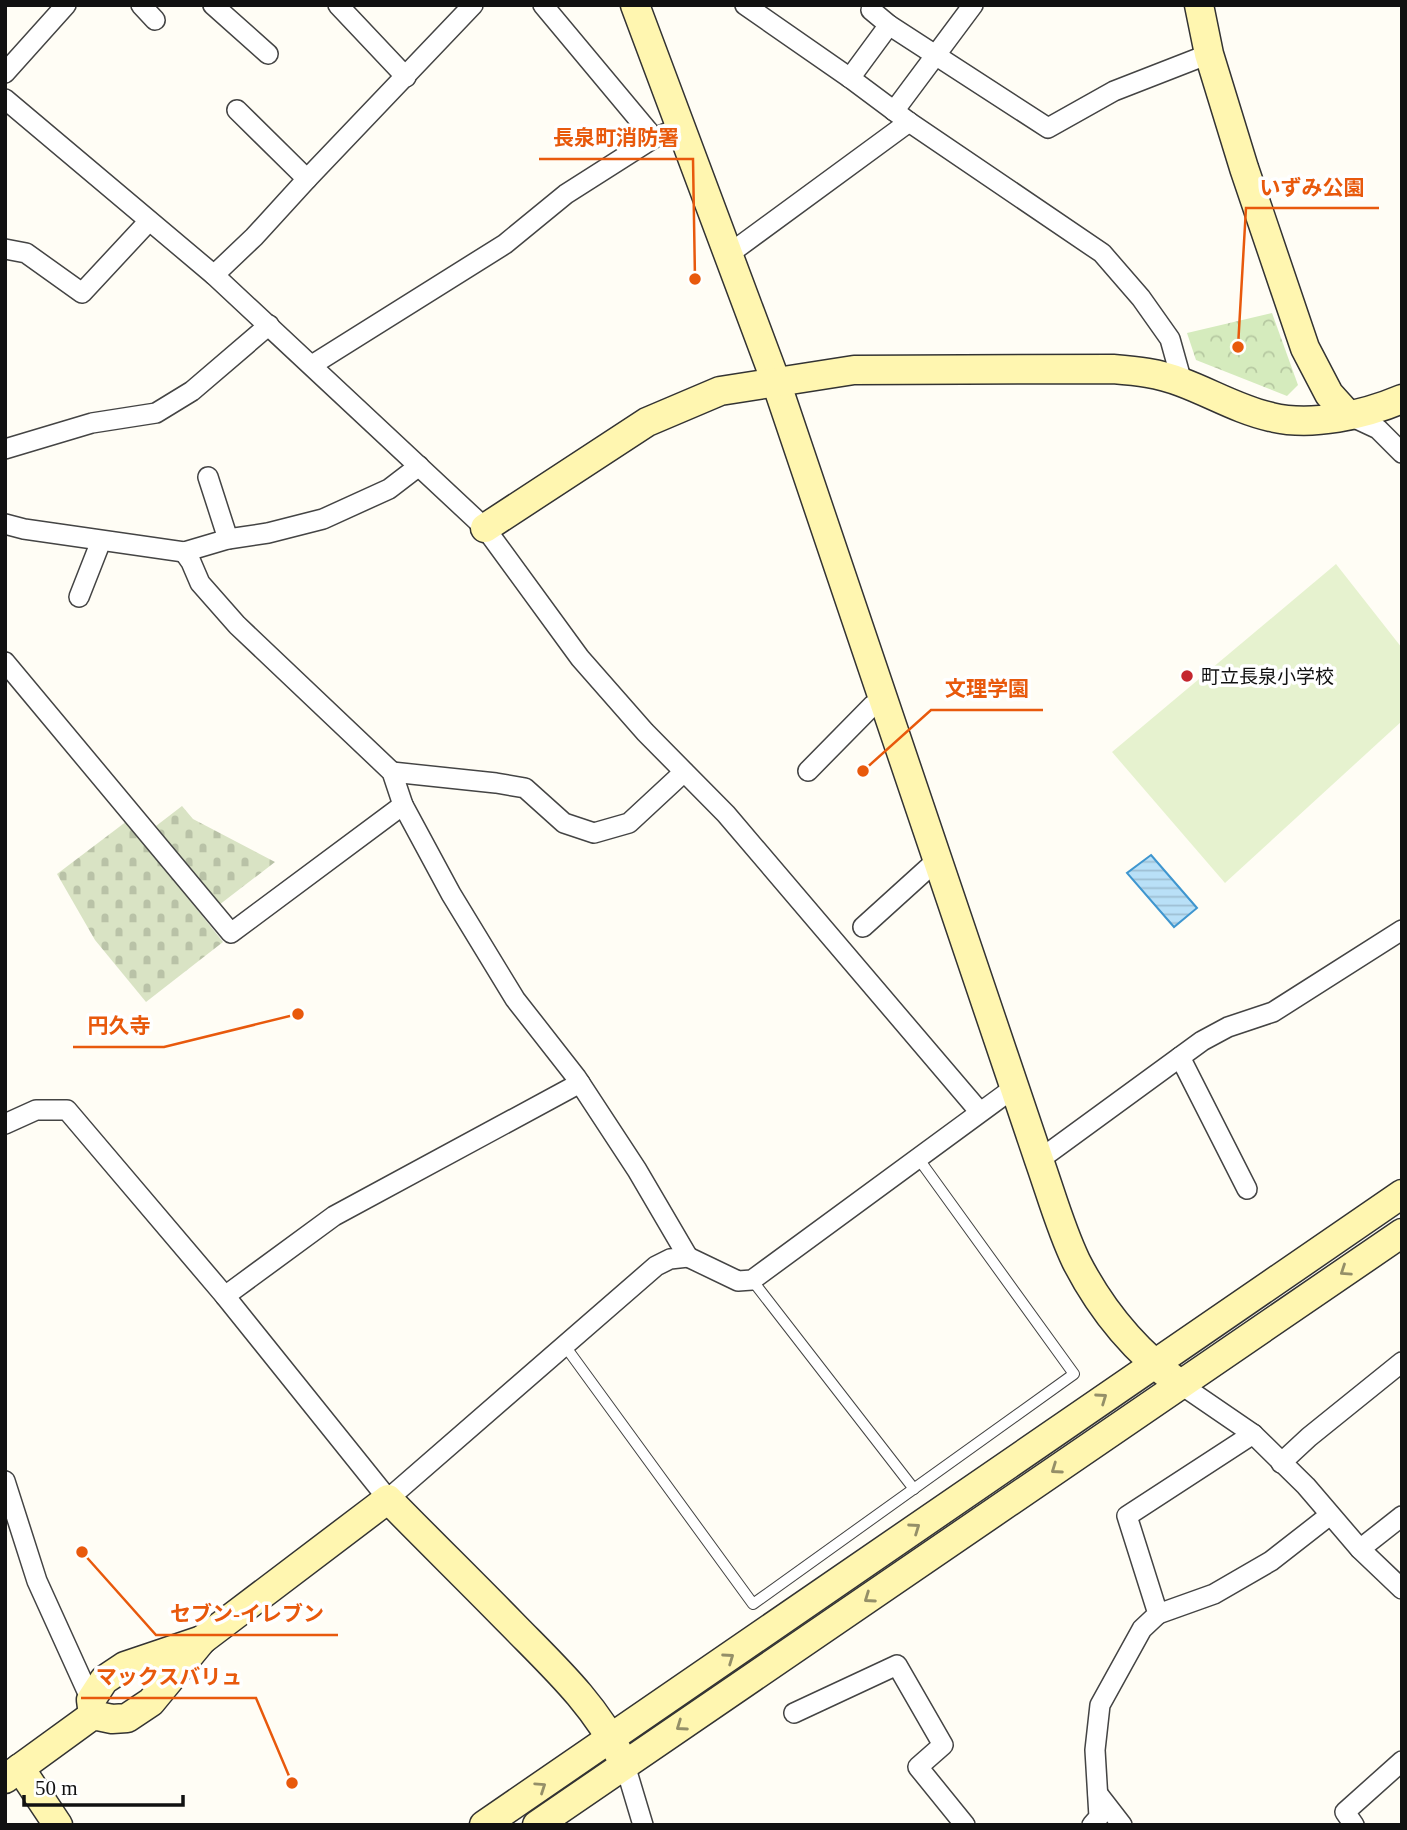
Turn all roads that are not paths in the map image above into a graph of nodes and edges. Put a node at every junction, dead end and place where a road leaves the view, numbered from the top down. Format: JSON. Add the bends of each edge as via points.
{"nodes":[{"id":1,"x":66,"y":5,"type":"edge"},
{"id":2,"x":141,"y":5,"type":"edge"},
{"id":3,"x":213,"y":5,"type":"edge"},
{"id":4,"x":338,"y":5,"type":"edge"},
{"id":5,"x":473,"y":5,"type":"edge"},
{"id":6,"x":543,"y":5,"type":"edge"},
{"id":7,"x":635,"y":5,"type":"edge"},
{"id":8,"x":745,"y":5,"type":"edge"},
{"id":9,"x":973,"y":5,"type":"edge"},
{"id":10,"x":1199,"y":5,"type":"edge"},
{"id":11,"x":871,"y":10,"type":"dead end"},
{"id":12,"x":155,"y":20,"type":"dead end"},
{"id":13,"x":889,"y":25,"type":"junction"},
{"id":14,"x":268,"y":54,"type":"dead end"},
{"id":15,"x":1209,"y":54,"type":"junction"},
{"id":16,"x":935,"y":55,"type":"junction"},
{"id":17,"x":5,"y":73,"type":"edge"},
{"id":18,"x":406,"y":78,"type":"junction"},
{"id":19,"x":850,"y":78,"type":"junction"},
{"id":20,"x":5,"y":100,"type":"edge"},
{"id":21,"x":237,"y":110,"type":"dead end"},
{"id":22,"x":901,"y":117,"type":"junction"},
{"id":23,"x":667,"y":133,"type":"junction"},
{"id":24,"x":307,"y":178,"type":"junction"},
{"id":25,"x":149,"y":221,"type":"junction"},
{"id":26,"x":5,"y":249,"type":"edge"},
{"id":27,"x":729,"y":254,"type":"junction"},
{"id":28,"x":214,"y":275,"type":"junction"},
{"id":29,"x":269,"y":324,"type":"junction"},
{"id":30,"x":312,"y":365,"type":"junction"},
{"id":31,"x":776,"y":382,"type":"junction"},
{"id":32,"x":1182,"y":382,"type":"junction"},
{"id":33,"x":1402,"y":399,"type":"edge"},
{"id":34,"x":1348,"y":415,"type":"junction"},
{"id":35,"x":5,"y":449,"type":"edge"},
{"id":36,"x":1402,"y":453,"type":"edge"},
{"id":37,"x":419,"y":466,"type":"junction"},
{"id":38,"x":208,"y":477,"type":"dead end"},
{"id":39,"x":5,"y":524,"type":"edge"},
{"id":40,"x":485,"y":528,"type":"junction"},
{"id":41,"x":228,"y":539,"type":"junction"},
{"id":42,"x":101,"y":541,"type":"junction"},
{"id":43,"x":184,"y":552,"type":"junction"},
{"id":44,"x":79,"y":597,"type":"dead end"},
{"id":45,"x":5,"y":662,"type":"edge"},
{"id":46,"x":873,"y":705,"type":"dead end"},
{"id":47,"x":808,"y":771,"type":"dead end"},
{"id":48,"x":392,"y":772,"type":"junction"},
{"id":49,"x":684,"y":772,"type":"junction"},
{"id":50,"x":403,"y":805,"type":"junction"},
{"id":51,"x":937,"y":860,"type":"junction"},
{"id":52,"x":863,"y":927,"type":"dead end"},
{"id":53,"x":1402,"y":930,"type":"edge"},
{"id":54,"x":1180,"y":1057,"type":"junction"},
{"id":55,"x":580,"y":1083,"type":"junction"},
{"id":56,"x":1015,"y":1087,"type":"junction"},
{"id":57,"x":979,"y":1111,"type":"junction"},
{"id":58,"x":5,"y":1124,"type":"edge"},
{"id":59,"x":918,"y":1157,"type":"junction"},
{"id":60,"x":1038,"y":1160,"type":"junction"},
{"id":61,"x":1247,"y":1189,"type":"dead end"},
{"id":62,"x":1402,"y":1194,"type":"edge"},
{"id":63,"x":1402,"y":1233,"type":"edge"},
{"id":64,"x":688,"y":1256,"type":"junction"},
{"id":65,"x":752,"y":1280,"type":"junction"},
{"id":66,"x":225,"y":1296,"type":"junction"},
{"id":67,"x":565,"y":1346,"type":"junction"},
{"id":68,"x":1402,"y":1362,"type":"edge"},
{"id":69,"x":1152,"y":1364,"type":"junction"},
{"id":70,"x":1180,"y":1384,"type":"junction"},
{"id":71,"x":1253,"y":1434,"type":"junction"},
{"id":72,"x":1282,"y":1463,"type":"junction"},
{"id":73,"x":5,"y":1481,"type":"edge"},
{"id":74,"x":914,"y":1489,"type":"junction"},
{"id":75,"x":388,"y":1499,"type":"junction"},
{"id":76,"x":1330,"y":1515,"type":"junction"},
{"id":77,"x":1402,"y":1516,"type":"edge"},
{"id":78,"x":1360,"y":1549,"type":"junction"},
{"id":79,"x":1402,"y":1589,"type":"edge"},
{"id":80,"x":1158,"y":1614,"type":"junction"},
{"id":81,"x":202,"y":1640,"type":"junction"},
{"id":82,"x":92,"y":1708,"type":"junction"},
{"id":83,"x":794,"y":1713,"type":"dead end"},
{"id":84,"x":612,"y":1739,"type":"junction"},
{"id":85,"x":1402,"y":1761,"type":"edge"},
{"id":86,"x":625,"y":1765,"type":"junction"},
{"id":87,"x":13,"y":1774,"type":"edge"},
{"id":88,"x":1098,"y":1794,"type":"junction"},
{"id":89,"x":58,"y":1825,"type":"edge"},
{"id":90,"x":484,"y":1825,"type":"edge"},
{"id":91,"x":537,"y":1825,"type":"edge"},
{"id":92,"x":643,"y":1825,"type":"edge"},
{"id":93,"x":965,"y":1825,"type":"edge"},
{"id":94,"x":1092,"y":1825,"type":"edge"},
{"id":95,"x":1122,"y":1825,"type":"edge"},
{"id":96,"x":1354,"y":1825,"type":"edge"}],
"edges":[{"from":1,"to":17,"type":"street"},
{"from":2,"to":12,"type":"street"},
{"from":3,"to":14,"type":"street"},
{"from":4,"to":18,"type":"street"},
{"from":5,"to":18,"type":"street"},
{"from":6,"to":23,"type":"street"},
{"from":7,"to":23,"type":"street"},
{"from":8,"to":19,"type":"street"},
{"from":9,"to":16,"type":"street"},
{"from":10,"to":15,"type":"street"},
{"from":11,"to":13,"type":"street"},
{"from":13,"to":16,"type":"street"},
{"from":13,"to":19,"type":"street"},
{"from":15,"to":16,"type":"street","via":[[1114,91],[1048,128]]},
{"from":15,"to":34,"type":"street","via":[[1305,348],[1329,394]]},
{"from":16,"to":22,"type":"street"},
{"from":18,"to":24,"type":"street"},
{"from":19,"to":22,"type":"street"},
{"from":20,"to":25,"type":"street"},
{"from":21,"to":24,"type":"street"},
{"from":22,"to":27,"type":"street"},
{"from":22,"to":32,"type":"street","via":[[1102,253],[1170,339]]},
{"from":23,"to":27,"type":"street"},
{"from":23,"to":30,"type":"street","via":[[566,194],[505,244]]},
{"from":24,"to":28,"type":"street"},
{"from":25,"to":26,"type":"street","via":[[82,293],[26,253]]},
{"from":25,"to":28,"type":"street"},
{"from":27,"to":31,"type":"street"},
{"from":28,"to":29,"type":"street"},
{"from":29,"to":30,"type":"street"},
{"from":29,"to":35,"type":"street","via":[[192,391],[156,413],[92,423]]},
{"from":30,"to":37,"type":"street"},
{"from":31,"to":32,"type":"street","via":[[854,370],[1113,369],[1152,372]]},
{"from":31,"to":40,"type":"street","via":[[720,391],[647,422]]},
{"from":31,"to":51,"type":"street"},
{"from":32,"to":34,"type":"street","via":[[1271,418]]},
{"from":33,"to":34,"type":"street"},
{"from":34,"to":36,"type":"street","via":[[1378,429]]},
{"from":37,"to":40,"type":"street"},
{"from":37,"to":41,"type":"street","via":[[389,489],[323,519]]},
{"from":38,"to":41,"type":"street"},
{"from":39,"to":42,"type":"street"},
{"from":40,"to":49,"type":"street","via":[[580,658]]},
{"from":41,"to":43,"type":"street"},
{"from":42,"to":43,"type":"street"},
{"from":42,"to":44,"type":"street"},
{"from":43,"to":48,"type":"street","via":[[200,583],[237,625]]},
{"from":45,"to":50,"type":"street","via":[[231,933]]},
{"from":46,"to":47,"type":"street"},
{"from":48,"to":49,"type":"street","via":[[525,788],[564,823],[594,833],[629,823]]},
{"from":48,"to":50,"type":"street"},
{"from":49,"to":57,"type":"street","via":[[726,814]]},
{"from":50,"to":55,"type":"street","via":[[515,999]]},
{"from":51,"to":52,"type":"street"},
{"from":51,"to":56,"type":"street"},
{"from":53,"to":54,"type":"street","via":[[1273,1012],[1228,1027]]},
{"from":54,"to":60,"type":"street"},
{"from":54,"to":61,"type":"street"},
{"from":55,"to":64,"type":"street"},
{"from":55,"to":66,"type":"street","via":[[334,1216]]},
{"from":56,"to":57,"type":"street"},
{"from":56,"to":60,"type":"street"},
{"from":57,"to":59,"type":"street"},
{"from":58,"to":66,"type":"street","via":[[36,1110],[67,1110]]},
{"from":59,"to":65,"type":"street"},
{"from":59,"to":74,"type":"lane","via":[[1074,1374]]},
{"from":60,"to":69,"type":"street","via":[[1086,1279]]},
{"from":62,"to":69,"type":"street"},
{"from":63,"to":70,"type":"street","one_way":true},
{"from":64,"to":65,"type":"street","via":[[738,1281]]},
{"from":64,"to":67,"type":"street","via":[[656,1266]]},
{"from":65,"to":74,"type":"lane"},
{"from":66,"to":75,"type":"street"},
{"from":67,"to":74,"type":"lane","via":[[753,1604]]},
{"from":67,"to":75,"type":"street"},
{"from":68,"to":72,"type":"street"},
{"from":69,"to":70,"type":"street"},
{"from":84,"to":69,"type":"street","one_way":true},
{"from":70,"to":71,"type":"street"},
{"from":70,"to":86,"type":"street","one_way":true},
{"from":71,"to":72,"type":"street"},
{"from":71,"to":80,"type":"street","via":[[1127,1516]]},
{"from":72,"to":76,"type":"street"},
{"from":73,"to":82,"type":"street","via":[[37,1581]]},
{"from":75,"to":81,"type":"street"},
{"from":75,"to":84,"type":"street","via":[[561,1674]]},
{"from":76,"to":78,"type":"street"},
{"from":76,"to":80,"type":"street","via":[[1271,1561],[1214,1594]]},
{"from":77,"to":78,"type":"street"},
{"from":78,"to":79,"type":"street"},
{"from":80,"to":88,"type":"street","via":[[1142,1629],[1100,1705]]},
{"from":81,"to":82,"type":"street","via":[[125,1666],[104,1680]]},
{"from":81,"to":82,"type":"street","via":[[151,1702],[127,1718],[112,1719]]},
{"from":82,"to":87,"type":"street"},
{"from":83,"to":93,"type":"street","via":[[897,1665],[943,1745],[918,1767]]},
{"from":84,"to":86,"type":"street"},
{"from":90,"to":84,"type":"street","one_way":true},
{"from":85,"to":96,"type":"street","via":[[1345,1812]]},
{"from":86,"to":91,"type":"street"},
{"from":86,"to":92,"type":"street"},
{"from":87,"to":89,"type":"street"},
{"from":88,"to":94,"type":"street","via":[[1099,1818]]},
{"from":88,"to":95,"type":"street"}]}
